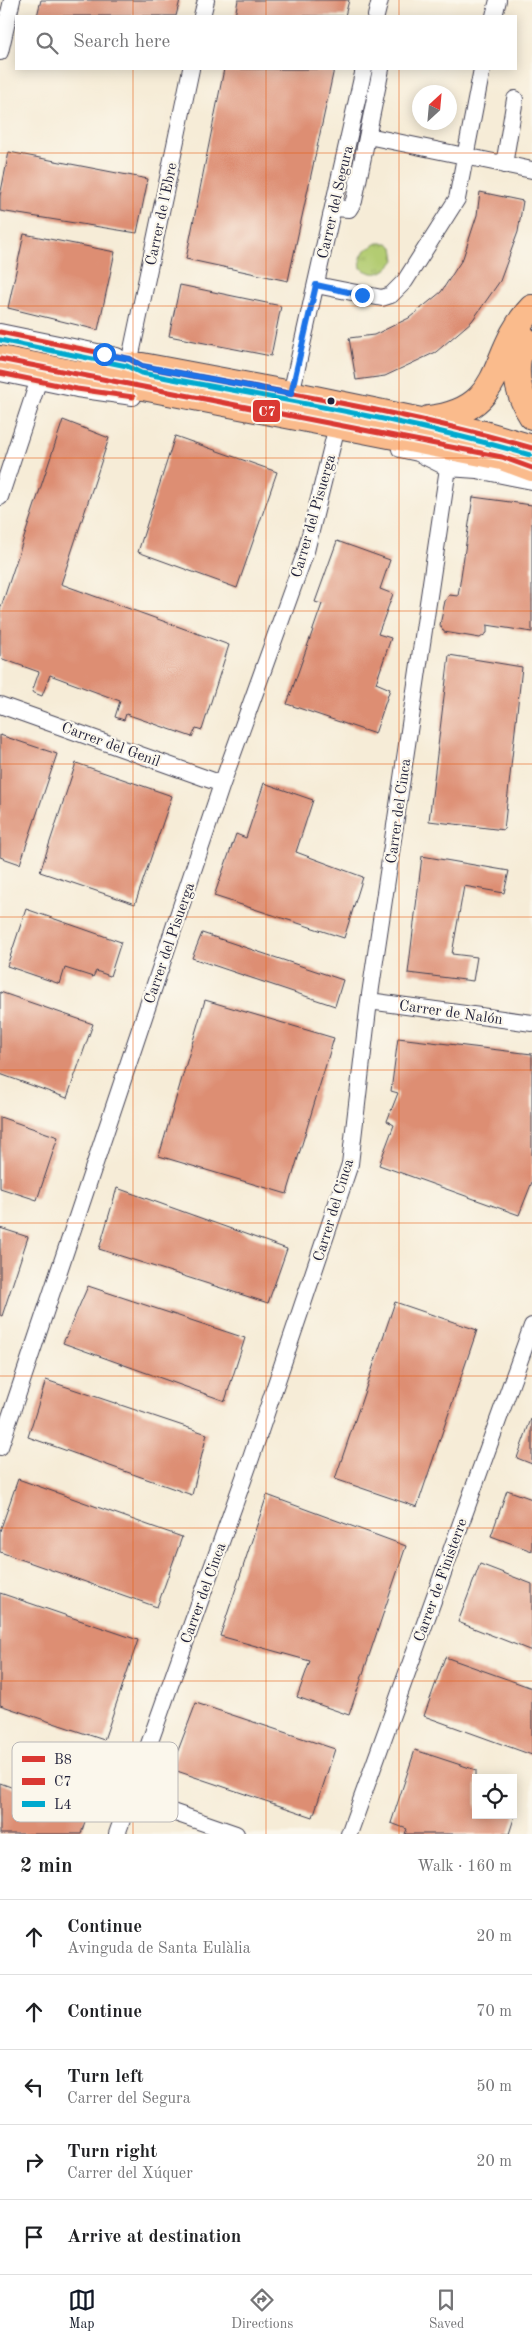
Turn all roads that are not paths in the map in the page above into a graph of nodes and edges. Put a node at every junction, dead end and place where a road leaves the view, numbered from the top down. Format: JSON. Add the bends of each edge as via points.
{"nodes":[{"id":1,"x":12,"y":0,"type":"edge"},
{"id":2,"x":206,"y":0,"type":"edge"},
{"id":3,"x":380,"y":0,"type":"edge"},
{"id":4,"x":498,"y":0,"type":"edge"},
{"id":5,"x":202,"y":15,"type":"edge"},
{"id":6,"x":376,"y":15,"type":"edge"},
{"id":7,"x":494,"y":15,"type":"edge"},
{"id":8,"x":0,"y":52,"type":"edge"},
{"id":9,"x":191,"y":70,"type":"edge"},
{"id":10,"x":364,"y":70,"type":"edge"},
{"id":11,"x":382,"y":70,"type":"edge"},
{"id":12,"x":482,"y":70,"type":"edge"},
{"id":13,"x":516,"y":99,"type":"dead end"},
{"id":14,"x":368,"y":136,"type":"junction"},
{"id":15,"x":464,"y":158,"type":"junction"},
{"id":16,"x":504,"y":165,"type":"junction"},
{"id":17,"x":532,"y":170,"type":"edge"},
{"id":18,"x":333,"y":208,"type":"junction"},
{"id":19,"x":316,"y":285,"type":"junction"},
{"id":20,"x":532,"y":308,"type":"edge"},
{"id":21,"x":532,"y":326,"type":"edge"},
{"id":22,"x":0,"y":332,"type":"edge"},
{"id":23,"x":0,"y":347,"type":"edge"},
{"id":24,"x":0,"y":359,"type":"edge"},
{"id":25,"x":136,"y":363,"type":"junction"},
{"id":26,"x":94,"y":366,"type":"junction"},
{"id":27,"x":0,"y":373,"type":"edge"},
{"id":28,"x":45,"y":375,"type":"junction"},
{"id":29,"x":291,"y":394,"type":"junction"},
{"id":30,"x":532,"y":416,"type":"edge"},
{"id":31,"x":422,"y":420,"type":"junction"},
{"id":32,"x":334,"y":438,"type":"junction"},
{"id":33,"x":532,"y":448,"type":"edge"},
{"id":34,"x":418,"y":453,"type":"junction"},
{"id":35,"x":532,"y":453,"type":"edge"},
{"id":36,"x":448,"y":468,"type":"junction"},
{"id":37,"x":532,"y":468,"type":"edge"},
{"id":38,"x":532,"y":481,"type":"edge"},
{"id":39,"x":0,"y":498,"type":"edge"},
{"id":40,"x":0,"y":705,"type":"edge"},
{"id":41,"x":222,"y":784,"type":"junction"},
{"id":42,"x":369,"y":1000,"type":"junction"},
{"id":43,"x":532,"y":1023,"type":"edge"},
{"id":44,"x":532,"y":1326,"type":"edge"},
{"id":45,"x":0,"y":1447,"type":"edge"},
{"id":46,"x":149,"y":1742,"type":"edge"},
{"id":47,"x":178,"y":1814,"type":"edge"},
{"id":48,"x":120,"y":1822,"type":"edge"},
{"id":49,"x":116,"y":1834,"type":"edge"},
{"id":50,"x":236,"y":1834,"type":"edge"},
{"id":51,"x":349,"y":1834,"type":"edge"}],
"edges":[{"from":1,"to":8,"type":"street"},
{"from":2,"to":5,"type":"street"},
{"from":3,"to":6,"type":"street"},
{"from":4,"to":7,"type":"street"},
{"from":9,"to":25,"type":"street","name":"Carrer de l'Ebre"},
{"from":10,"to":18,"type":"street","name":"Carrer del Segura"},
{"from":11,"to":14,"type":"street"},
{"from":12,"to":15,"type":"street"},
{"from":13,"to":16,"type":"street"},
{"from":14,"to":15,"type":"street"},
{"from":14,"to":18,"type":"street","via":[[354,201],[349,209]]},
{"from":15,"to":16,"type":"street"},
{"from":15,"to":19,"type":"street","via":[[452,207],[409,275],[391,296],[382,298]]},
{"from":16,"to":17,"type":"street"},
{"from":18,"to":19,"type":"street","name":"Carrer del Segura"},
{"from":19,"to":29,"type":"street","name":"Carrer del Segura"},
{"from":20,"to":31,"type":"main road","via":[[514,332],[482,397],[465,410],[447,417]]},
{"from":21,"to":30,"type":"main road","via":[[520,350],[516,372],[519,390]]},
{"from":22,"to":25,"type":"street"},
{"from":23,"to":26,"type":"main road"},
{"from":24,"to":28,"type":"main road"},
{"from":25,"to":26,"type":"main road"},
{"from":25,"to":29,"type":"main road"},
{"from":26,"to":35,"type":"main road"},
{"from":27,"to":28,"type":"street"},
{"from":28,"to":32,"type":"street","via":[[129,396]]},
{"from":28,"to":37,"type":"main road","via":[[502,457]]},
{"from":28,"to":39,"type":"street"},
{"from":29,"to":31,"type":"main road"},
{"from":31,"to":33,"type":"main road"},
{"from":32,"to":34,"type":"street"},
{"from":32,"to":41,"type":"street","name":"Carrer del Pisuerga","via":[[306,550]]},
{"from":34,"to":36,"type":"street"},
{"from":34,"to":37,"type":"main road"},
{"from":36,"to":38,"type":"street"},
{"from":36,"to":42,"type":"street","name":"Carrer del Cinca"},
{"from":40,"to":41,"type":"street","name":"Carrer del Genil"},
{"from":41,"to":45,"type":"street","name":"Carrer del Pisuerga"},
{"from":42,"to":43,"type":"street","name":"Carrer de Nalón"},
{"from":42,"to":46,"type":"street","name":"Carrer del Cinca","via":[[350,1164],[251,1458]]},
{"from":44,"to":51,"type":"street","name":"Carrer de Finisterre"},
{"from":47,"to":50,"type":"street"},
{"from":48,"to":49,"type":"street","name":"Carrer del Cinca"}]}
